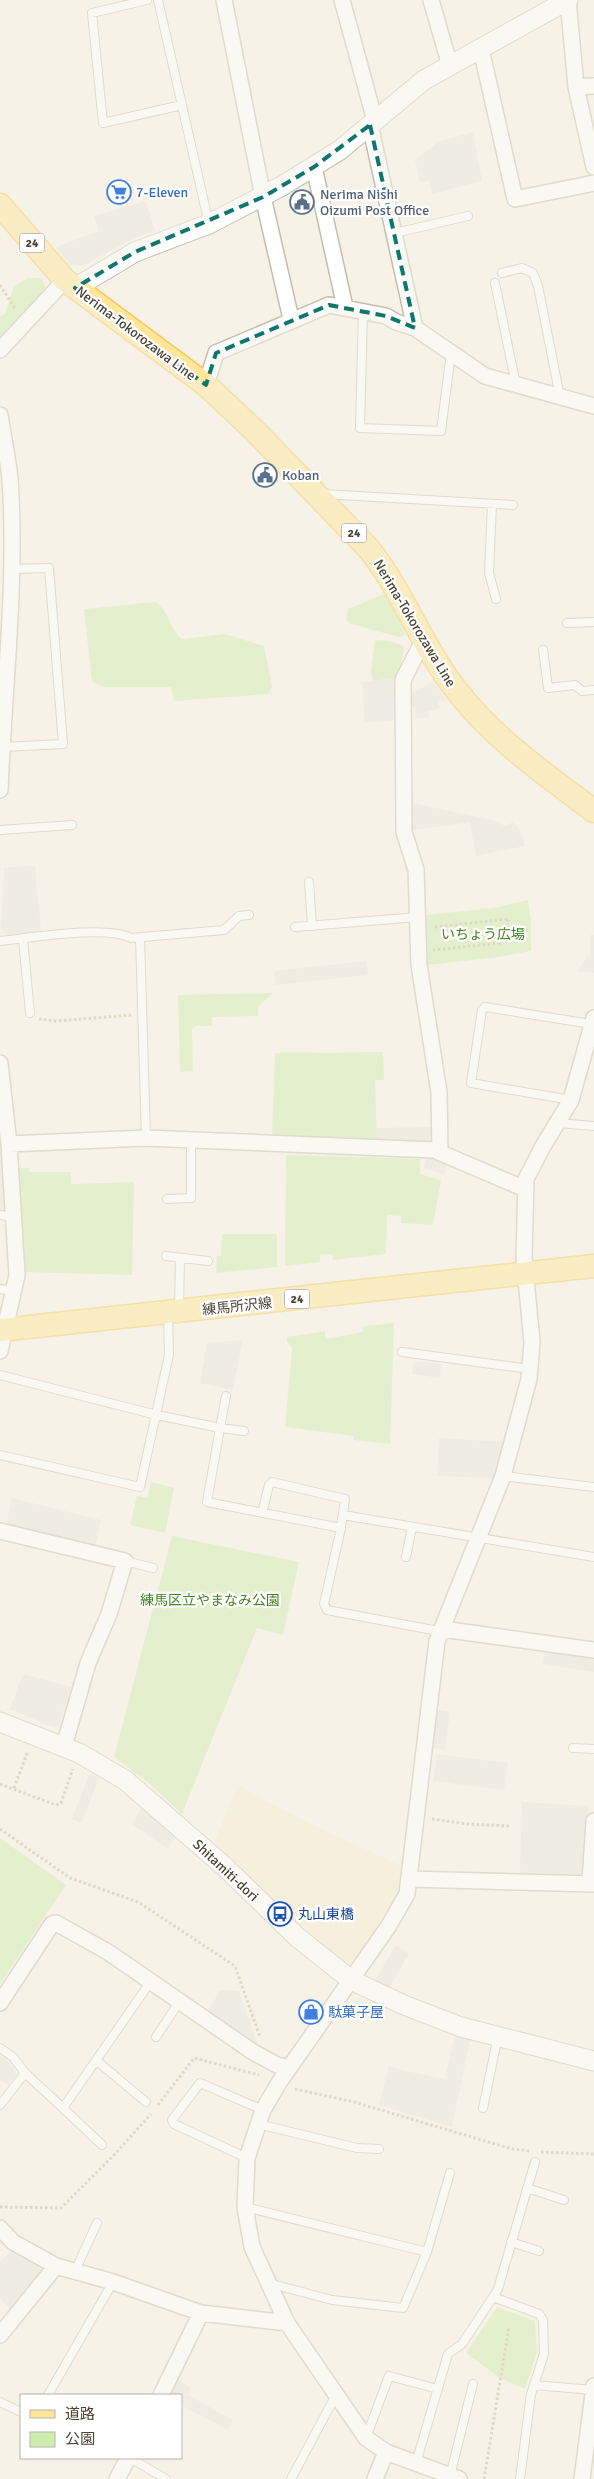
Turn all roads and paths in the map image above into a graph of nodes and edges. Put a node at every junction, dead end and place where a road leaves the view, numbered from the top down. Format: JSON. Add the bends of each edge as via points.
{"nodes":[{"id":1,"x":147,"y":0,"type":"edge"},
{"id":2,"x":158,"y":0,"type":"edge"},
{"id":3,"x":224,"y":0,"type":"edge"},
{"id":4,"x":342,"y":0,"type":"edge"},
{"id":5,"x":431,"y":0,"type":"edge"},
{"id":6,"x":568,"y":0,"type":"edge"},
{"id":7,"x":481,"y":49,"type":"junction"},
{"id":8,"x":450,"y":66,"type":"junction"},
{"id":9,"x":594,"y":86,"type":"edge"},
{"id":10,"x":576,"y":87,"type":"junction"},
{"id":11,"x":182,"y":105,"type":"junction"},
{"id":12,"x":372,"y":123,"type":"junction"},
{"id":13,"x":589,"y":127,"type":"edge"},
{"id":14,"x":314,"y":167,"type":"junction"},
{"id":15,"x":594,"y":167,"type":"edge"},
{"id":16,"x":594,"y":183,"type":"edge"},
{"id":17,"x":263,"y":197,"type":"junction"},
{"id":18,"x":0,"y":205,"type":"edge"},
{"id":19,"x":468,"y":216,"type":"dead end"},
{"id":20,"x":209,"y":224,"type":"junction"},
{"id":21,"x":395,"y":232,"type":"junction"},
{"id":22,"x":502,"y":273,"type":"dead end"},
{"id":23,"x":495,"y":283,"type":"dead end"},
{"id":24,"x":70,"y":284,"type":"junction"},
{"id":25,"x":0,"y":285,"type":"edge"},
{"id":26,"x":345,"y":307,"type":"junction"},
{"id":27,"x":364,"y":311,"type":"junction"},
{"id":28,"x":291,"y":319,"type":"junction"},
{"id":29,"x":24,"y":324,"type":"junction"},
{"id":30,"x":415,"y":328,"type":"junction"},
{"id":31,"x":0,"y":350,"type":"edge"},
{"id":32,"x":451,"y":353,"type":"junction"},
{"id":33,"x":206,"y":385,"type":"junction"},
{"id":34,"x":516,"y":385,"type":"junction"},
{"id":35,"x":560,"y":397,"type":"junction"},
{"id":36,"x":594,"y":406,"type":"edge"},
{"id":37,"x":0,"y":415,"type":"edge"},
{"id":38,"x":316,"y":494,"type":"junction"},
{"id":39,"x":492,"y":504,"type":"junction"},
{"id":40,"x":513,"y":505,"type":"dead end"},
{"id":41,"x":11,"y":569,"type":"junction"},
{"id":42,"x":496,"y":599,"type":"dead end"},
{"id":43,"x":594,"y":622,"type":"edge"},
{"id":44,"x":567,"y":623,"type":"dead end"},
{"id":45,"x":424,"y":639,"type":"junction"},
{"id":46,"x":543,"y":650,"type":"dead end"},
{"id":47,"x":594,"y":690,"type":"edge"},
{"id":48,"x":2,"y":747,"type":"junction"},
{"id":49,"x":0,"y":790,"type":"edge"},
{"id":50,"x":594,"y":811,"type":"edge"},
{"id":51,"x":72,"y":825,"type":"dead end"},
{"id":52,"x":0,"y":830,"type":"edge"},
{"id":53,"x":309,"y":882,"type":"dead end"},
{"id":54,"x":249,"y":915,"type":"dead end"},
{"id":55,"x":418,"y":923,"type":"junction"},
{"id":56,"x":312,"y":926,"type":"junction"},
{"id":57,"x":295,"y":927,"type":"dead end"},
{"id":58,"x":140,"y":938,"type":"junction"},
{"id":59,"x":24,"y":939,"type":"junction"},
{"id":60,"x":0,"y":942,"type":"edge"},
{"id":61,"x":419,"y":952,"type":"junction"},
{"id":62,"x":30,"y":1013,"type":"joint"},
{"id":63,"x":143,"y":1014,"type":"junction"},
{"id":64,"x":592,"y":1021,"type":"edge"},
{"id":65,"x":0,"y":1063,"type":"edge"},
{"id":66,"x":571,"y":1100,"type":"junction"},
{"id":67,"x":2,"y":1112,"type":"edge"},
{"id":68,"x":558,"y":1123,"type":"junction"},
{"id":69,"x":594,"y":1126,"type":"edge"},
{"id":70,"x":146,"y":1138,"type":"junction"},
{"id":71,"x":192,"y":1139,"type":"junction"},
{"id":72,"x":9,"y":1144,"type":"junction"},
{"id":73,"x":440,"y":1151,"type":"junction"},
{"id":74,"x":525,"y":1188,"type":"junction"},
{"id":75,"x":167,"y":1199,"type":"dead end"},
{"id":76,"x":7,"y":1216,"type":"edge"},
{"id":77,"x":166,"y":1256,"type":"dead end"},
{"id":78,"x":180,"y":1258,"type":"junction"},
{"id":79,"x":208,"y":1261,"type":"dead end"},
{"id":80,"x":594,"y":1266,"type":"edge"},
{"id":81,"x":526,"y":1274,"type":"junction"},
{"id":82,"x":7,"y":1290,"type":"edge"},
{"id":83,"x":174,"y":1312,"type":"junction"},
{"id":84,"x":2,"y":1337,"type":"edge"},
{"id":85,"x":402,"y":1352,"type":"dead end"},
{"id":86,"x":530,"y":1369,"type":"junction"},
{"id":87,"x":0,"y":1375,"type":"edge"},
{"id":88,"x":226,"y":1396,"type":"dead end"},
{"id":89,"x":157,"y":1415,"type":"junction"},
{"id":90,"x":220,"y":1428,"type":"junction"},
{"id":91,"x":244,"y":1431,"type":"dead end"},
{"id":92,"x":0,"y":1454,"type":"edge"},
{"id":93,"x":503,"y":1476,"type":"junction"},
{"id":94,"x":594,"y":1487,"type":"edge"},
{"id":95,"x":262,"y":1513,"type":"junction"},
{"id":96,"x":344,"y":1515,"type":"junction"},
{"id":97,"x":412,"y":1527,"type":"junction"},
{"id":98,"x":341,"y":1528,"type":"junction"},
{"id":99,"x":0,"y":1531,"type":"edge"},
{"id":100,"x":477,"y":1538,"type":"junction"},
{"id":101,"x":406,"y":1557,"type":"dead end"},
{"id":102,"x":594,"y":1557,"type":"edge"},
{"id":103,"x":125,"y":1561,"type":"junction"},
{"id":104,"x":153,"y":1568,"type":"dead end"},
{"id":105,"x":442,"y":1629,"type":"junction"},
{"id":106,"x":594,"y":1650,"type":"edge"},
{"id":107,"x":0,"y":1722,"type":"edge"},
{"id":108,"x":35,"y":1735,"type":"junction"},
{"id":109,"x":573,"y":1748,"type":"dead end"},
{"id":110,"x":594,"y":1749,"type":"edge"},
{"id":111,"x":72,"y":1750,"type":"junction"},
{"id":112,"x":0,"y":1784,"type":"edge"},
{"id":113,"x":14,"y":1788,"type":"dead end"},
{"id":114,"x":416,"y":1817,"type":"junction"},
{"id":115,"x":594,"y":1821,"type":"edge"},
{"id":116,"x":509,"y":1826,"type":"dead end"},
{"id":117,"x":0,"y":1829,"type":"edge"},
{"id":118,"x":409,"y":1879,"type":"junction"},
{"id":119,"x":592,"y":1884,"type":"edge"},
{"id":120,"x":151,"y":1980,"type":"junction"},
{"id":121,"x":351,"y":1980,"type":"junction"},
{"id":122,"x":180,"y":2001,"type":"junction"},
{"id":123,"x":0,"y":2003,"type":"edge"},
{"id":124,"x":498,"y":2036,"type":"junction"},
{"id":125,"x":156,"y":2037,"type":"dead end"},
{"id":126,"x":0,"y":2048,"type":"edge"},
{"id":127,"x":262,"y":2057,"type":"junction"},
{"id":128,"x":594,"y":2060,"type":"edge"},
{"id":129,"x":97,"y":2061,"type":"junction"},
{"id":130,"x":289,"y":2068,"type":"junction"},
{"id":131,"x":25,"y":2073,"type":"junction"},
{"id":132,"x":280,"y":2080,"type":"junction"},
{"id":133,"x":146,"y":2102,"type":"dead end"},
{"id":134,"x":0,"y":2105,"type":"edge"},
{"id":135,"x":62,"y":2108,"type":"junction"},
{"id":136,"x":483,"y":2108,"type":"dead end"},
{"id":137,"x":261,"y":2117,"type":"junction"},
{"id":138,"x":102,"y":2145,"type":"dead end"},
{"id":139,"x":379,"y":2150,"type":"dead end"},
{"id":140,"x":594,"y":2154,"type":"edge"},
{"id":141,"x":247,"y":2158,"type":"junction"},
{"id":142,"x":535,"y":2162,"type":"dead end"},
{"id":143,"x":450,"y":2174,"type":"dead end"},
{"id":144,"x":527,"y":2188,"type":"junction"},
{"id":145,"x":564,"y":2200,"type":"dead end"},
{"id":146,"x":245,"y":2206,"type":"junction"},
{"id":147,"x":0,"y":2207,"type":"edge"},
{"id":148,"x":97,"y":2223,"type":"dead end"},
{"id":149,"x":0,"y":2228,"type":"edge"},
{"id":150,"x":511,"y":2242,"type":"junction"},
{"id":151,"x":539,"y":2251,"type":"dead end"},
{"id":152,"x":427,"y":2252,"type":"junction"},
{"id":153,"x":56,"y":2266,"type":"junction"},
{"id":154,"x":75,"y":2271,"type":"junction"},
{"id":155,"x":113,"y":2282,"type":"junction"},
{"id":156,"x":268,"y":2283,"type":"junction"},
{"id":157,"x":493,"y":2297,"type":"junction"},
{"id":158,"x":201,"y":2313,"type":"junction"},
{"id":159,"x":287,"y":2324,"type":"junction"},
{"id":160,"x":509,"y":2327,"type":"dead end"},
{"id":161,"x":0,"y":2335,"type":"edge"},
{"id":162,"x":473,"y":2384,"type":"dead end"},
{"id":163,"x":534,"y":2385,"type":"junction"},
{"id":164,"x":594,"y":2386,"type":"edge"},
{"id":165,"x":438,"y":2389,"type":"junction"},
{"id":166,"x":594,"y":2390,"type":"edge"},
{"id":167,"x":49,"y":2394,"type":"edge"},
{"id":168,"x":161,"y":2394,"type":"edge"},
{"id":169,"x":336,"y":2395,"type":"junction"},
{"id":170,"x":0,"y":2402,"type":"edge"},
{"id":171,"x":20,"y":2412,"type":"edge"},
{"id":172,"x":591,"y":2435,"type":"edge"},
{"id":173,"x":366,"y":2438,"type":"junction"},
{"id":174,"x":386,"y":2452,"type":"junction"},
{"id":175,"x":128,"y":2459,"type":"edge"},
{"id":176,"x":131,"y":2459,"type":"edge"},
{"id":177,"x":416,"y":2463,"type":"junction"},
{"id":178,"x":454,"y":2478,"type":"edge"},
{"id":179,"x":117,"y":2479,"type":"edge"},
{"id":180,"x":166,"y":2479,"type":"edge"},
{"id":181,"x":291,"y":2479,"type":"edge"},
{"id":182,"x":376,"y":2479,"type":"edge"},
{"id":183,"x":484,"y":2479,"type":"edge"},
{"id":184,"x":520,"y":2479,"type":"edge"},
{"id":185,"x":582,"y":2479,"type":"edge"}],
"edges":[{"from":1,"to":11,"type":"lane","via":[[92,13],[103,123]]},
{"from":2,"to":11,"type":"lane"},
{"from":3,"to":17,"type":"street"},
{"from":4,"to":12,"type":"street"},
{"from":5,"to":8,"type":"street"},
{"from":6,"to":7,"type":"street"},
{"from":6,"to":10,"type":"street"},
{"from":7,"to":8,"type":"street"},
{"from":7,"to":16,"type":"street","via":[[515,199]]},
{"from":8,"to":12,"type":"street","via":[[424,80]]},
{"from":9,"to":10,"type":"street"},
{"from":10,"to":13,"type":"street"},
{"from":11,"to":20,"type":"lane"},
{"from":12,"to":14,"type":"street"},
{"from":12,"to":21,"type":"street"},
{"from":13,"to":15,"type":"street"},
{"from":14,"to":17,"type":"street"},
{"from":14,"to":26,"type":"street"},
{"from":17,"to":20,"type":"street"},
{"from":17,"to":28,"type":"street"},
{"from":18,"to":24,"type":"main road","name":"Nerima-Tokorozawa Line","number":"24"},
{"from":19,"to":21,"type":"lane"},
{"from":20,"to":24,"type":"street","via":[[135,252]]},
{"from":21,"to":30,"type":"street"},
{"from":22,"to":35,"type":"lane","via":[[522,268],[533,274]]},
{"from":23,"to":34,"type":"lane"},
{"from":24,"to":29,"type":"street"},
{"from":24,"to":33,"type":"main road","name":"Nerima-Tokorozawa Line","number":"24"},
{"from":25,"to":29,"type":"path"},
{"from":26,"to":27,"type":"street"},
{"from":26,"to":28,"type":"street","via":[[329,305]]},
{"from":27,"to":30,"type":"street"},
{"from":27,"to":32,"type":"lane","via":[[360,428],[441,431]]},
{"from":28,"to":33,"type":"street","via":[[216,353]]},
{"from":29,"to":31,"type":"street"},
{"from":30,"to":32,"type":"street"},
{"from":32,"to":34,"type":"street","via":[[484,376]]},
{"from":33,"to":38,"type":"main road","name":"Nerima-Tokorozawa Line","number":"24"},
{"from":34,"to":35,"type":"street"},
{"from":35,"to":36,"type":"street"},
{"from":37,"to":41,"type":"street","via":[[10,479]]},
{"from":38,"to":39,"type":"lane"},
{"from":38,"to":45,"type":"main road","name":"Nerima-Tokorozawa Line","number":"24","via":[[386,570]]},
{"from":39,"to":40,"type":"lane"},
{"from":39,"to":42,"type":"lane","via":[[489,573]]},
{"from":41,"to":48,"type":"street"},
{"from":41,"to":48,"type":"lane","via":[[49,568],[62,744]]},
{"from":43,"to":44,"type":"lane"},
{"from":45,"to":50,"type":"main road","name":"Nerima-Tokorozawa Line","number":"24","via":[[456,691],[486,725]]},
{"from":45,"to":55,"type":"street","via":[[403,680],[404,832],[416,870]]},
{"from":46,"to":47,"type":"lane","via":[[548,688],[575,685],[582,691]]},
{"from":48,"to":49,"type":"street"},
{"from":51,"to":52,"type":"lane"},
{"from":53,"to":56,"type":"lane"},
{"from":54,"to":58,"type":"lane","via":[[239,916],[224,930]]},
{"from":55,"to":56,"type":"lane"},
{"from":55,"to":61,"type":"street"},
{"from":55,"to":61,"type":"path","via":[[509,919],[500,943]]},
{"from":56,"to":57,"type":"lane"},
{"from":58,"to":59,"type":"lane","via":[[122,934],[78,934]]},
{"from":58,"to":63,"type":"lane"},
{"from":59,"to":60,"type":"lane"},
{"from":59,"to":62,"type":"lane"},
{"from":61,"to":73,"type":"street","via":[[439,1092]]},
{"from":62,"to":63,"type":"path","via":[[35,1018],[56,1021]]},
{"from":63,"to":70,"type":"lane"},
{"from":64,"to":66,"type":"street"},
{"from":64,"to":66,"type":"lane","via":[[485,1007],[482,1010],[472,1083]]},
{"from":65,"to":67,"type":"street"},
{"from":66,"to":68,"type":"street"},
{"from":67,"to":72,"type":"street"},
{"from":68,"to":69,"type":"lane"},
{"from":68,"to":74,"type":"street","via":[[526,1179]]},
{"from":70,"to":71,"type":"street"},
{"from":70,"to":72,"type":"street"},
{"from":71,"to":73,"type":"street"},
{"from":71,"to":75,"type":"lane","via":[[191,1198]]},
{"from":72,"to":76,"type":"street"},
{"from":73,"to":74,"type":"street"},
{"from":74,"to":81,"type":"street"},
{"from":76,"to":82,"type":"street","via":[[17,1275]]},
{"from":77,"to":78,"type":"lane"},
{"from":78,"to":79,"type":"lane"},
{"from":78,"to":83,"type":"lane"},
{"from":80,"to":81,"type":"main road","name":"練馬所沢線","number":"24"},
{"from":81,"to":83,"type":"main road","name":"練馬所沢線","number":"24"},
{"from":81,"to":86,"type":"street","via":[[531,1325]]},
{"from":82,"to":84,"type":"street"},
{"from":83,"to":84,"type":"main road","name":"練馬所沢線","number":"24"},
{"from":83,"to":89,"type":"lane"},
{"from":85,"to":86,"type":"lane"},
{"from":86,"to":93,"type":"street"},
{"from":87,"to":89,"type":"lane"},
{"from":88,"to":90,"type":"lane"},
{"from":89,"to":90,"type":"lane"},
{"from":89,"to":92,"type":"lane","via":[[140,1487]]},
{"from":90,"to":91,"type":"lane"},
{"from":90,"to":95,"type":"lane","via":[[207,1502]]},
{"from":93,"to":94,"type":"lane"},
{"from":93,"to":100,"type":"street"},
{"from":95,"to":96,"type":"lane","via":[[272,1482],[343,1498],[346,1502]]},
{"from":95,"to":98,"type":"lane"},
{"from":96,"to":97,"type":"lane"},
{"from":96,"to":98,"type":"lane"},
{"from":97,"to":100,"type":"lane"},
{"from":97,"to":101,"type":"lane"},
{"from":98,"to":105,"type":"lane","via":[[324,1604],[326,1610]]},
{"from":99,"to":103,"type":"street"},
{"from":100,"to":102,"type":"lane"},
{"from":100,"to":105,"type":"street"},
{"from":103,"to":104,"type":"lane"},
{"from":103,"to":111,"type":"street","via":[[88,1663]]},
{"from":105,"to":106,"type":"street"},
{"from":105,"to":114,"type":"street","via":[[437,1641]]},
{"from":107,"to":108,"type":"street","name":"Shitamiti-dori"},
{"from":108,"to":111,"type":"street","name":"Shitamiti-dori"},
{"from":108,"to":113,"type":"path"},
{"from":109,"to":110,"type":"lane"},
{"from":111,"to":112,"type":"path","via":[[59,1805]]},
{"from":111,"to":121,"type":"street","name":"Shitamiti-dori","via":[[111,1770],[140,1792],[297,1937]]},
{"from":114,"to":116,"type":"path"},
{"from":114,"to":118,"type":"street"},
{"from":115,"to":119,"type":"street"},
{"from":117,"to":127,"type":"path","via":[[70,1878],[138,1902],[235,1966],[262,2043]]},
{"from":118,"to":119,"type":"street"},
{"from":118,"to":121,"type":"street","via":[[407,1894],[397,1913]]},
{"from":120,"to":122,"type":"street"},
{"from":120,"to":123,"type":"street","via":[[108,1952],[53,1923]]},
{"from":120,"to":129,"type":"lane"},
{"from":121,"to":124,"type":"street","name":"Shitamiti-dori","via":[[438,2019]]},
{"from":121,"to":130,"type":"street"},
{"from":122,"to":125,"type":"lane"},
{"from":122,"to":127,"type":"street"},
{"from":124,"to":128,"type":"street","name":"Shitamiti-dori"},
{"from":124,"to":136,"type":"lane"},
{"from":126,"to":131,"type":"lane","via":[[13,2057]]},
{"from":127,"to":130,"type":"street"},
{"from":129,"to":133,"type":"lane"},
{"from":129,"to":135,"type":"lane"},
{"from":130,"to":132,"type":"street"},
{"from":131,"to":134,"type":"lane"},
{"from":131,"to":135,"type":"lane"},
{"from":132,"to":137,"type":"street"},
{"from":132,"to":140,"type":"path","via":[[292,2088],[354,2102],[512,2149]]},
{"from":132,"to":147,"type":"path","via":[[194,2058],[124,2144],[61,2208]]},
{"from":135,"to":138,"type":"lane"},
{"from":137,"to":139,"type":"lane","via":[[357,2148]]},
{"from":137,"to":141,"type":"street"},
{"from":137,"to":141,"type":"lane","via":[[200,2083],[172,2120],[174,2124]]},
{"from":141,"to":146,"type":"street"},
{"from":142,"to":144,"type":"lane"},
{"from":143,"to":152,"type":"lane"},
{"from":144,"to":145,"type":"lane"},
{"from":144,"to":150,"type":"lane"},
{"from":146,"to":152,"type":"lane"},
{"from":146,"to":156,"type":"street","via":[[252,2248]]},
{"from":148,"to":154,"type":"lane"},
{"from":149,"to":153,"type":"street","via":[[13,2242]]},
{"from":150,"to":151,"type":"lane"},
{"from":150,"to":157,"type":"lane"},
{"from":152,"to":156,"type":"lane","via":[[403,2308],[332,2300]]},
{"from":153,"to":154,"type":"street"},
{"from":153,"to":161,"type":"street"},
{"from":154,"to":155,"type":"street"},
{"from":155,"to":158,"type":"street"},
{"from":155,"to":167,"type":"lane"},
{"from":156,"to":159,"type":"street"},
{"from":157,"to":163,"type":"lane","via":[[542,2316],[544,2354]]},
{"from":157,"to":165,"type":"lane","via":[[462,2344],[448,2354]]},
{"from":158,"to":159,"type":"street"},
{"from":158,"to":168,"type":"street"},
{"from":159,"to":169,"type":"street"},
{"from":160,"to":183,"type":"path"},
{"from":162,"to":178,"type":"lane"},
{"from":163,"to":166,"type":"lane"},
{"from":163,"to":184,"type":"lane"},
{"from":164,"to":166,"type":"street"},
{"from":165,"to":173,"type":"lane","via":[[390,2376]]},
{"from":165,"to":177,"type":"lane"},
{"from":166,"to":172,"type":"street"},
{"from":169,"to":173,"type":"street"},
{"from":169,"to":181,"type":"lane"},
{"from":170,"to":171,"type":"lane"},
{"from":172,"to":185,"type":"street"},
{"from":173,"to":174,"type":"street"},
{"from":174,"to":177,"type":"street"},
{"from":174,"to":182,"type":"street"},
{"from":175,"to":179,"type":"street"},
{"from":176,"to":180,"type":"lane"},
{"from":177,"to":178,"type":"street"}]}
